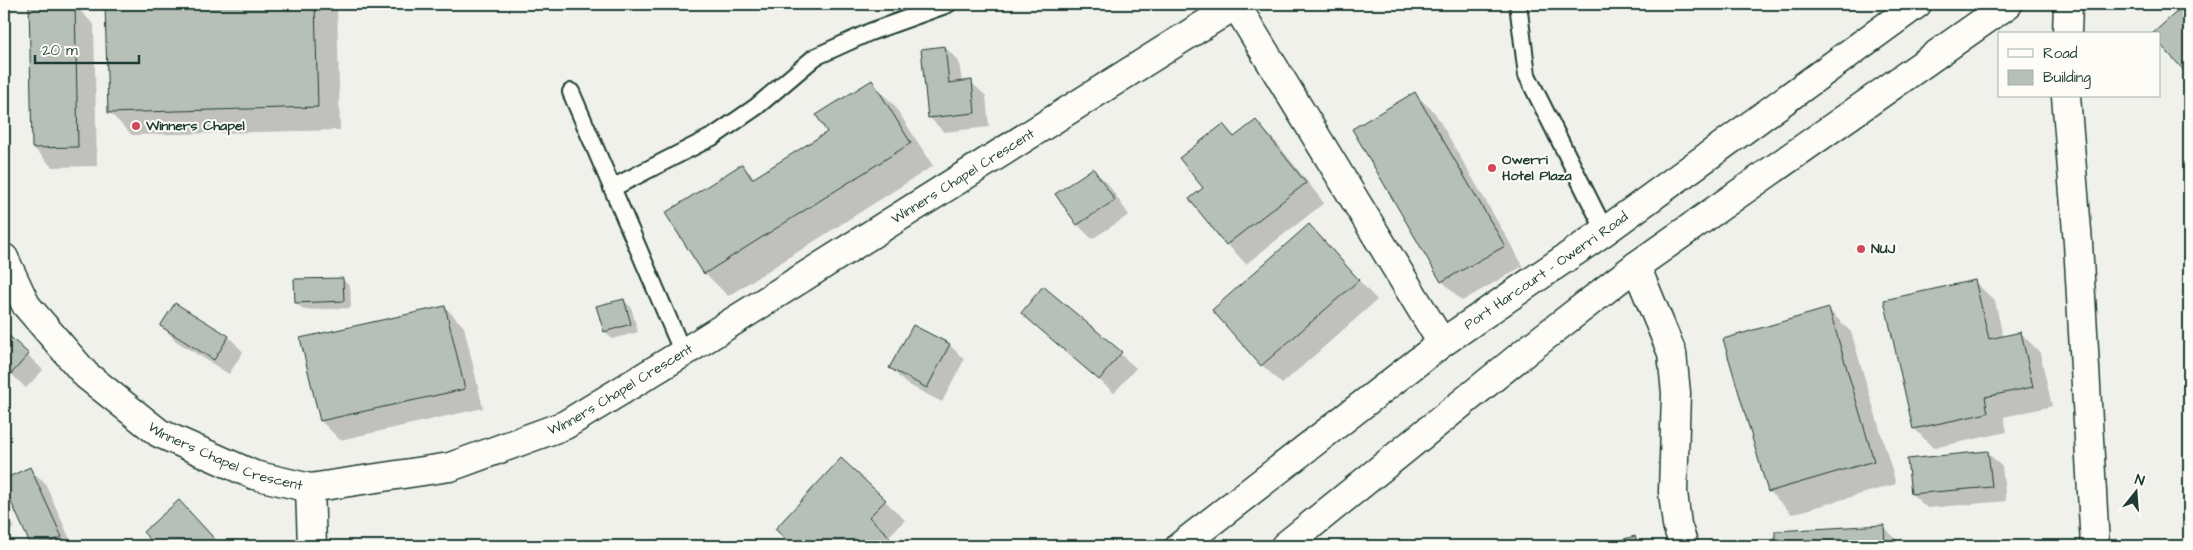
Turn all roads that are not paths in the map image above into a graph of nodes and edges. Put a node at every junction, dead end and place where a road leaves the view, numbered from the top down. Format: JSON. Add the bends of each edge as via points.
{"nodes":[{"id":1,"x":948,"y":4,"type":"edge"},
{"id":2,"x":1236,"y":4,"type":"edge"},
{"id":3,"x":1518,"y":4,"type":"edge"},
{"id":4,"x":1917,"y":4,"type":"edge"},
{"id":5,"x":2008,"y":4,"type":"edge"},
{"id":6,"x":2068,"y":4,"type":"edge"},
{"id":7,"x":2067,"y":32,"type":"edge"},
{"id":8,"x":571,"y":92,"type":"dead end"},
{"id":9,"x":2066,"y":98,"type":"edge"},
{"id":10,"x":612,"y":188,"type":"junction"},
{"id":11,"x":1605,"y":232,"type":"junction"},
{"id":12,"x":4,"y":258,"type":"edge"},
{"id":13,"x":1636,"y":266,"type":"junction"},
{"id":14,"x":1442,"y":343,"type":"junction"},
{"id":15,"x":683,"y":353,"type":"junction"},
{"id":16,"x":310,"y":488,"type":"junction"},
{"id":17,"x":312,"y":546,"type":"edge"},
{"id":18,"x":1180,"y":546,"type":"edge"},
{"id":19,"x":1285,"y":546,"type":"edge"},
{"id":20,"x":1684,"y":546,"type":"edge"},
{"id":21,"x":2095,"y":546,"type":"edge"}],
"edges":[{"from":1,"to":10,"type":"lane","via":[[870,32],[815,57],[756,107],[714,136]]},
{"from":2,"to":14,"type":"street"},
{"from":2,"to":15,"type":"street","name":"Winners Chapel Crescent"},
{"from":3,"to":11,"type":"lane","via":[[1527,75]]},
{"from":4,"to":11,"type":"street","name":"Port Harcourt - Owerri Road"},
{"from":5,"to":13,"type":"street"},
{"from":6,"to":7,"type":"street"},
{"from":8,"to":10,"type":"lane"},
{"from":9,"to":21,"type":"street"},
{"from":10,"to":15,"type":"lane"},
{"from":11,"to":14,"type":"street","name":"Port Harcourt - Owerri Road"},
{"from":12,"to":16,"type":"street","name":"Winners Chapel Crescent","via":[[26,305],[86,375],[159,433],[254,475]]},
{"from":13,"to":19,"type":"street"},
{"from":13,"to":20,"type":"street","via":[[1673,360],[1676,393],[1673,492],[1677,525]]},
{"from":14,"to":18,"type":"street","name":"Port Harcourt - Owerri Road"},
{"from":15,"to":16,"type":"street","name":"Winners Chapel Crescent","via":[[565,426],[450,467]]},
{"from":16,"to":17,"type":"street"}]}
